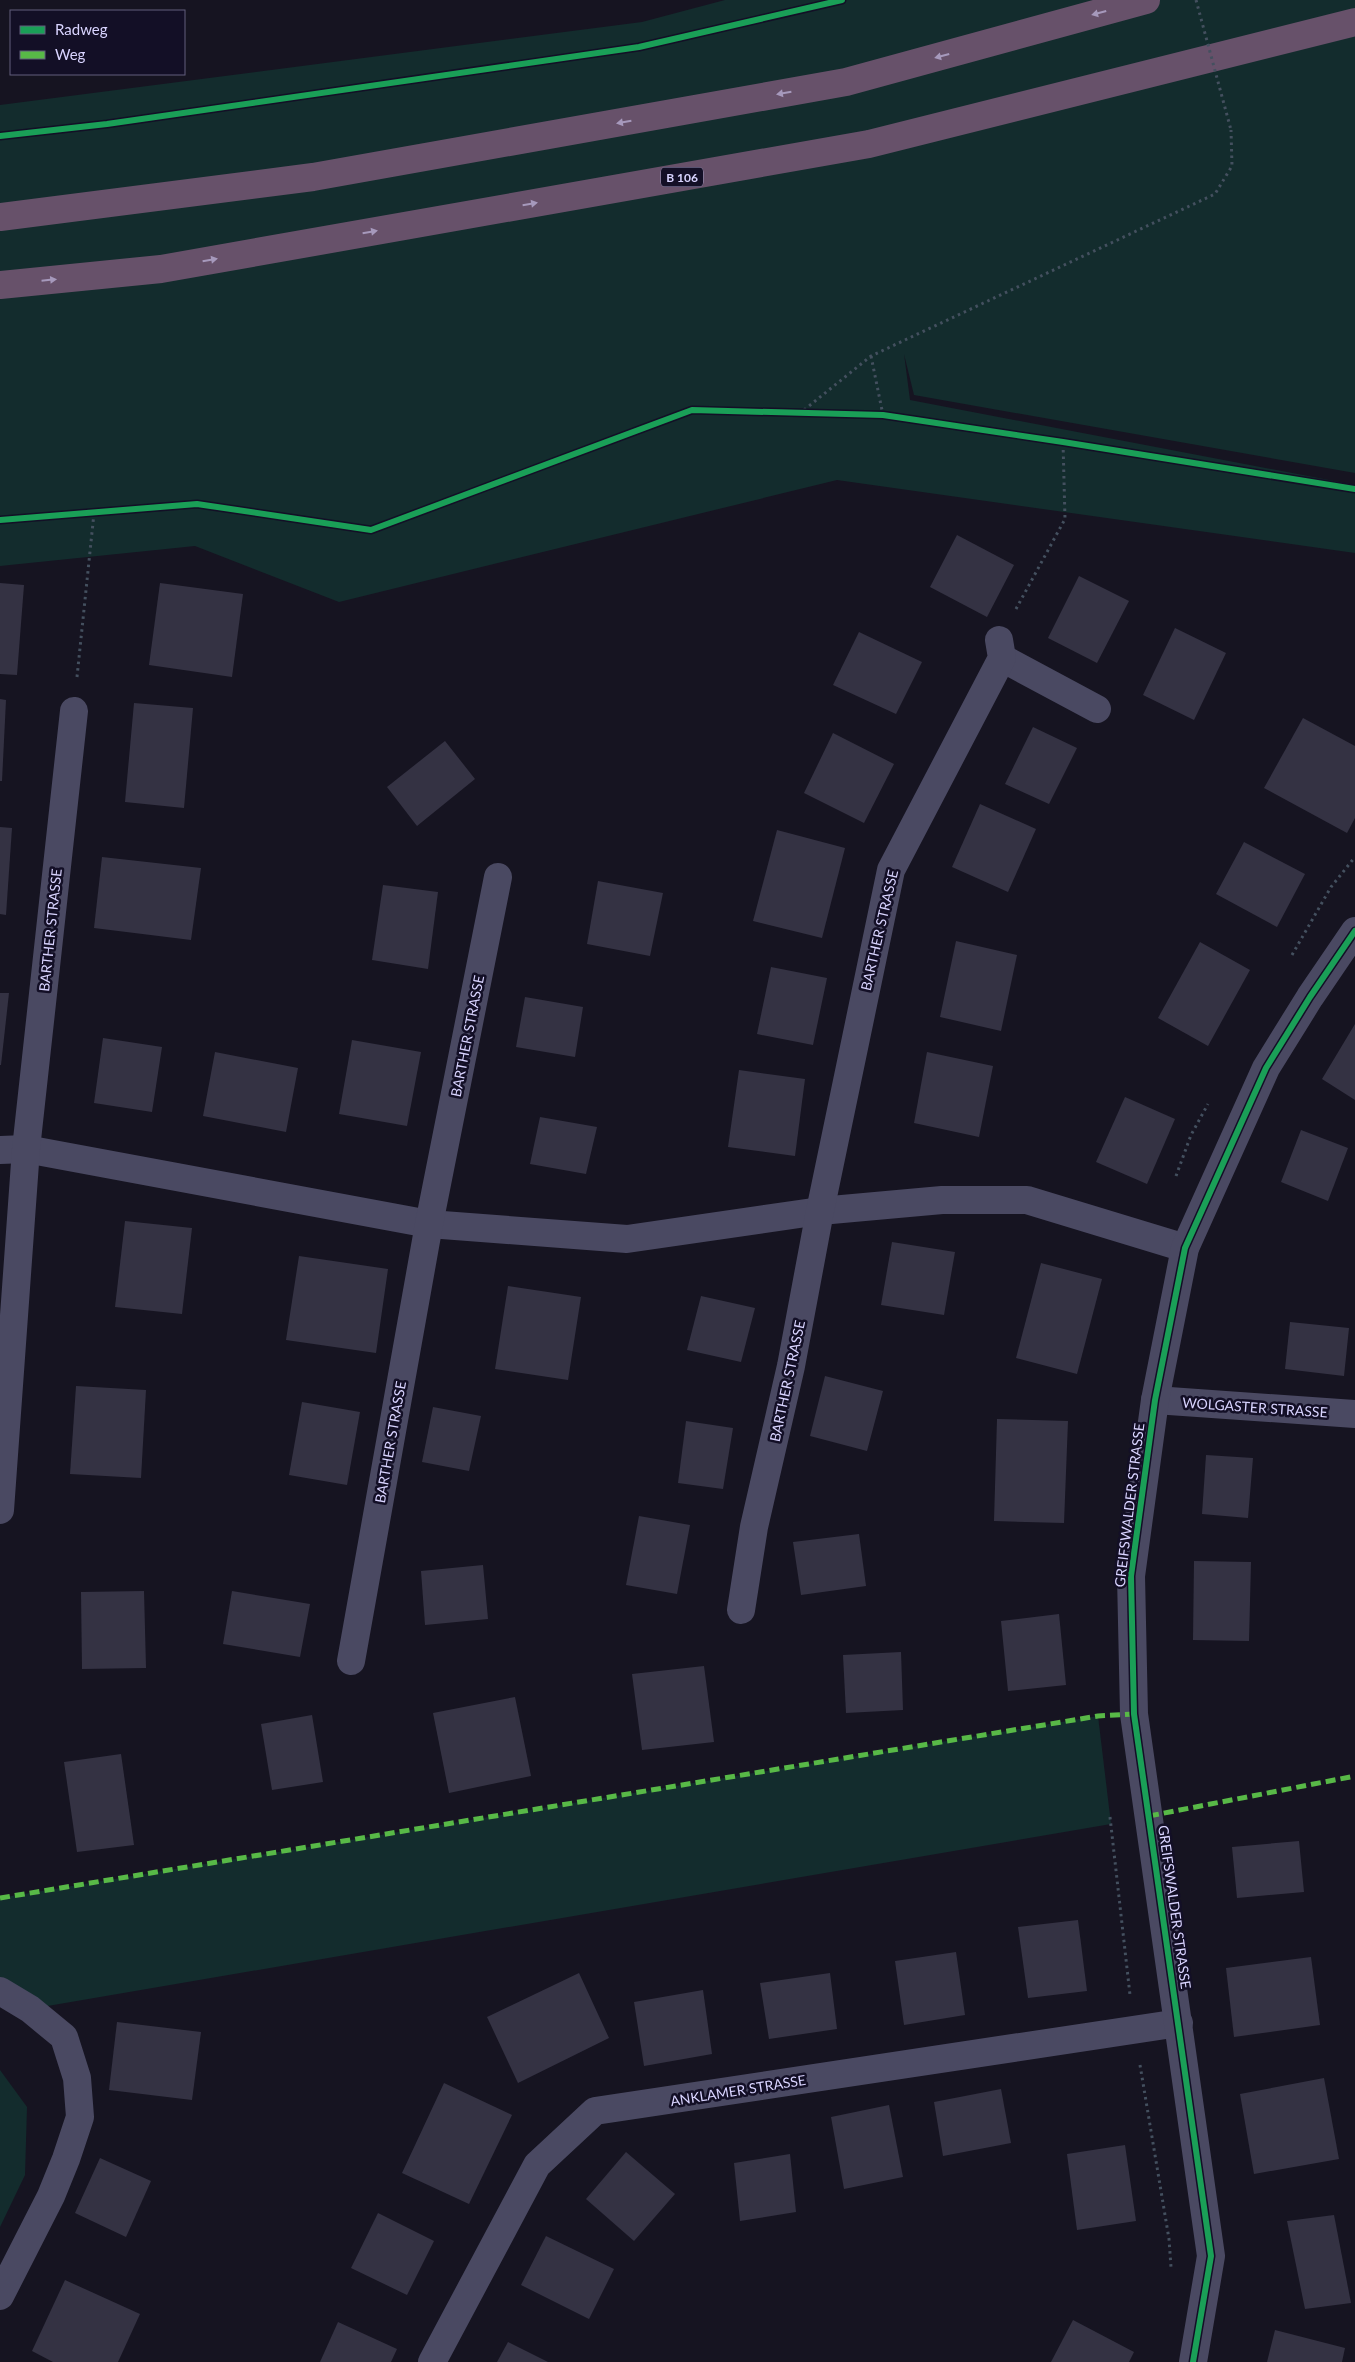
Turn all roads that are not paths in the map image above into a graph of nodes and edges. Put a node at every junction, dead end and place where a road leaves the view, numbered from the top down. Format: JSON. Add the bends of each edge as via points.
{"nodes":[{"id":1,"x":1146,"y":0,"type":"edge"},
{"id":2,"x":1355,"y":22,"type":"edge"},
{"id":3,"x":0,"y":217,"type":"edge"},
{"id":4,"x":0,"y":285,"type":"edge"},
{"id":5,"x":1097,"y":708,"type":"dead end"},
{"id":6,"x":74,"y":711,"type":"road end"},
{"id":7,"x":498,"y":877,"type":"dead end"},
{"id":8,"x":1355,"y":931,"type":"edge"},
{"id":9,"x":13,"y":1149,"type":"edge"},
{"id":10,"x":820,"y":1211,"type":"junction"},
{"id":11,"x":430,"y":1224,"type":"junction"},
{"id":12,"x":1185,"y":1248,"type":"junction"},
{"id":13,"x":1155,"y":1400,"type":"junction"},
{"id":14,"x":1355,"y":1414,"type":"edge"},
{"id":15,"x":0,"y":1510,"type":"edge"},
{"id":16,"x":741,"y":1610,"type":"dead end"},
{"id":17,"x":350,"y":1661,"type":"dead end"},
{"id":18,"x":0,"y":1991,"type":"edge"},
{"id":19,"x":1179,"y":2023,"type":"junction"},
{"id":20,"x":0,"y":2296,"type":"edge"},
{"id":21,"x":432,"y":2362,"type":"edge"},
{"id":22,"x":1193,"y":2362,"type":"edge"}],
"edges":[{"from":1,"to":3,"type":"highway","one_way":true,"via":[[846,82],[313,177]]},
{"from":4,"to":2,"type":"highway","number":"B 106","one_way":true,"via":[[161,269],[869,144]]},
{"from":5,"to":10,"type":"street","name":"BARTHER STRASSE","via":[[1000,649],[891,870]]},
{"from":6,"to":9,"type":"street","name":"BARTHER STRASSE"},
{"from":7,"to":11,"type":"street","name":"BARTHER STRASSE"},
{"from":8,"to":12,"type":"street","name":"GREIFSWALDER STRASSE","via":[[1266,1068]]},
{"from":9,"to":11,"type":"street"},
{"from":9,"to":15,"type":"street","name":"BARTHER STRASSE"},
{"from":10,"to":11,"type":"street","via":[[627,1239]]},
{"from":10,"to":12,"type":"street","via":[[942,1200],[1027,1200]]},
{"from":10,"to":16,"type":"street","name":"BARTHER STRASSE","via":[[791,1366],[754,1527]]},
{"from":11,"to":17,"type":"street","name":"BARTHER STRASSE"},
{"from":12,"to":13,"type":"street","name":"GREIFSWALDER STRASSE"},
{"from":13,"to":14,"type":"street","name":"WOLGASTER STRASSE"},
{"from":13,"to":19,"type":"street","name":"GREIFSWALDER STRASSE","via":[[1130,1576],[1134,1714]]},
{"from":18,"to":20,"type":"street","via":[[30,2009],[64,2037],[77,2078],[80,2117],[51,2196]]},
{"from":19,"to":21,"type":"street","name":"ANKLAMER STRASSE","via":[[596,2111],[537,2165]]},
{"from":19,"to":22,"type":"street","name":"GREIFSWALDER STRASSE","via":[[1211,2256]]}]}
